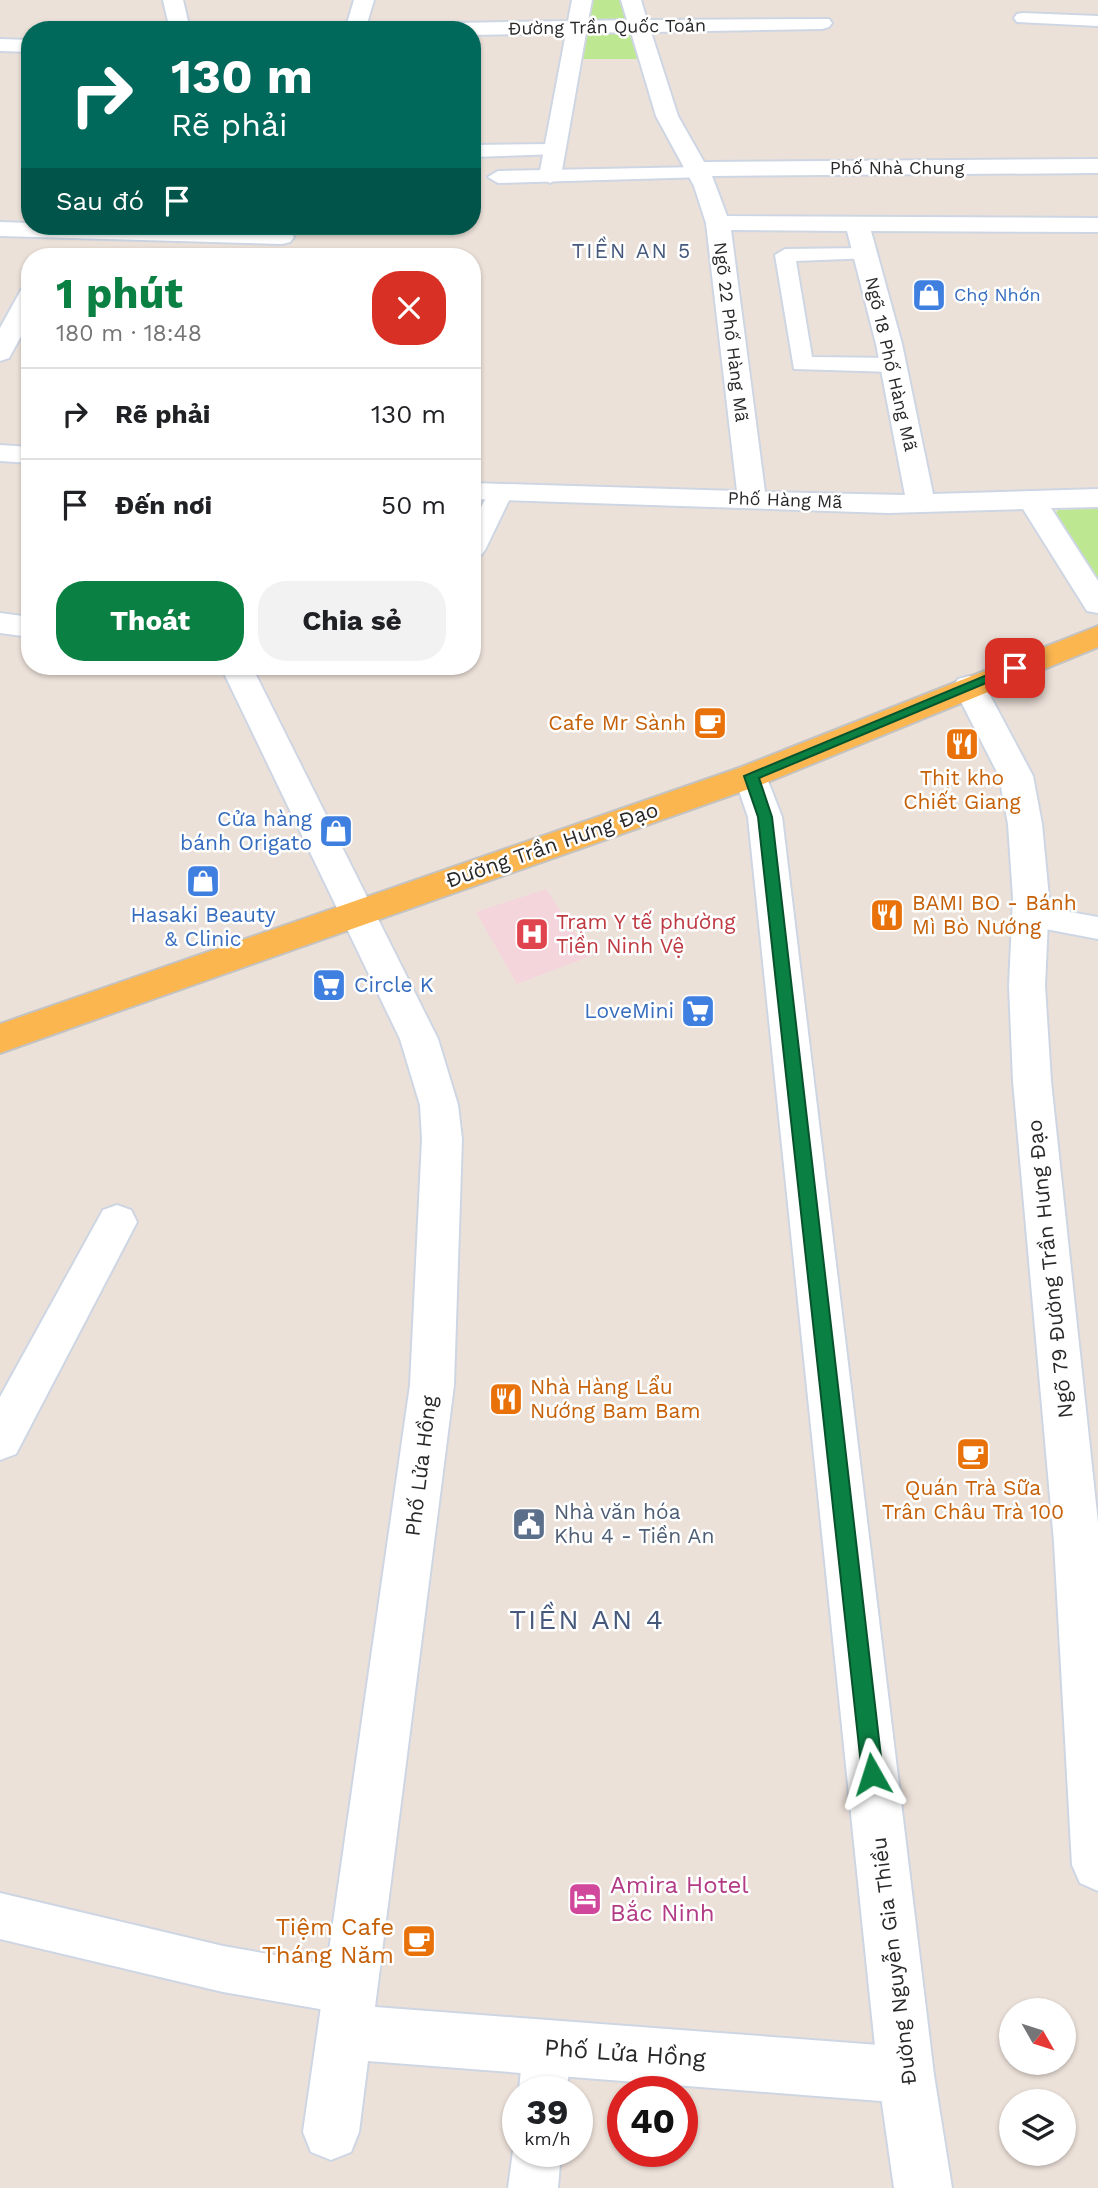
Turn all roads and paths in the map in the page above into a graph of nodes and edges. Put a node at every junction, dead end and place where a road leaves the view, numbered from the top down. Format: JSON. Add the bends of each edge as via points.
{"nodes":[{"id":1,"x":173,"y":0,"type":"edge"},
{"id":2,"x":364,"y":0,"type":"edge"},
{"id":3,"x":582,"y":0,"type":"edge"},
{"id":4,"x":631,"y":0,"type":"edge"},
{"id":5,"x":1023,"y":18,"type":"dead end"},
{"id":6,"x":178,"y":21,"type":"edge"},
{"id":7,"x":358,"y":21,"type":"edge"},
{"id":8,"x":1098,"y":21,"type":"edge"},
{"id":9,"x":822,"y":23,"type":"dead end"},
{"id":10,"x":641,"y":28,"type":"junction"},
{"id":11,"x":578,"y":29,"type":"junction"},
{"id":12,"x":481,"y":30,"type":"edge"},
{"id":13,"x":0,"y":45,"type":"edge"},
{"id":14,"x":21,"y":46,"type":"edge"},
{"id":15,"x":554,"y":150,"type":"junction"},
{"id":16,"x":481,"y":151,"type":"edge"},
{"id":17,"x":1098,"y":166,"type":"edge"},
{"id":18,"x":697,"y":171,"type":"junction"},
{"id":19,"x":550,"y":176,"type":"junction"},
{"id":20,"x":498,"y":177,"type":"dead end"},
{"id":21,"x":718,"y":223,"type":"junction"},
{"id":22,"x":857,"y":225,"type":"junction"},
{"id":23,"x":1098,"y":225,"type":"edge"},
{"id":24,"x":0,"y":229,"type":"edge"},
{"id":25,"x":21,"y":229,"type":"edge"},
{"id":26,"x":191,"y":235,"type":"edge"},
{"id":27,"x":281,"y":240,"type":"edge"},
{"id":28,"x":865,"y":254,"type":"junction"},
{"id":29,"x":21,"y":313,"type":"edge"},
{"id":30,"x":0,"y":354,"type":"edge"},
{"id":31,"x":894,"y":365,"type":"junction"},
{"id":32,"x":0,"y":453,"type":"edge"},
{"id":33,"x":21,"y":454,"type":"edge"},
{"id":34,"x":481,"y":491,"type":"edge"},
{"id":35,"x":501,"y":492,"type":"junction"},
{"id":36,"x":1098,"y":498,"type":"edge"},
{"id":37,"x":752,"y":499,"type":"junction"},
{"id":38,"x":1032,"y":501,"type":"junction"},
{"id":39,"x":921,"y":503,"type":"junction"},
{"id":40,"x":481,"y":532,"type":"edge"},
{"id":41,"x":1098,"y":604,"type":"edge"},
{"id":42,"x":0,"y":623,"type":"edge"},
{"id":43,"x":21,"y":626,"type":"edge"},
{"id":44,"x":1094,"y":642,"type":"edge"},
{"id":45,"x":240,"y":675,"type":"edge"},
{"id":46,"x":969,"y":686,"type":"junction"},
{"id":47,"x":751,"y":776,"type":"junction"},
{"id":48,"x":358,"y":912,"type":"junction"},
{"id":49,"x":1030,"y":916,"type":"junction"},
{"id":50,"x":1098,"y":928,"type":"edge"},
{"id":51,"x":0,"y":1039,"type":"edge"},
{"id":52,"x":117,"y":1222,"type":"dead end"},
{"id":53,"x":0,"y":1440,"type":"edge"},
{"id":54,"x":1098,"y":1864,"type":"edge"},
{"id":55,"x":0,"y":1916,"type":"edge"},
{"id":56,"x":346,"y":2011,"type":"junction"},
{"id":57,"x":545,"y":2069,"type":"edge"},
{"id":58,"x":906,"y":2075,"type":"junction"},
{"id":59,"x":331,"y":2132,"type":"dead end"},
{"id":60,"x":535,"y":2167,"type":"edge"},
{"id":61,"x":533,"y":2188,"type":"edge"},
{"id":62,"x":923,"y":2188,"type":"edge"}],
"edges":[{"from":1,"to":6,"type":"street"},
{"from":2,"to":7,"type":"street"},
{"from":3,"to":11,"type":"street"},
{"from":4,"to":10,"type":"street","name":"Ngõ 22 Phố Hàng Mã"},
{"from":5,"to":8,"type":"lane"},
{"from":9,"to":10,"type":"street","name":"Đường Trần Quốc Toản"},
{"from":10,"to":11,"type":"street","name":"Đường Trần Quốc Toản"},
{"from":10,"to":18,"type":"street","name":"Ngõ 22 Phố Hàng Mã","via":[[667,116]]},
{"from":11,"to":12,"type":"street","name":"Đường Trần Quốc Toản"},
{"from":11,"to":15,"type":"street"},
{"from":13,"to":14,"type":"street"},
{"from":15,"to":16,"type":"lane"},
{"from":15,"to":19,"type":"street"},
{"from":17,"to":18,"type":"street","name":"Phố Nhà Chung"},
{"from":18,"to":19,"type":"lane"},
{"from":18,"to":21,"type":"street","name":"Ngõ 22 Phố Hàng Mã"},
{"from":19,"to":20,"type":"lane"},
{"from":21,"to":22,"type":"street"},
{"from":21,"to":37,"type":"street","name":"Ngõ 22 Phố Hàng Mã"},
{"from":22,"to":23,"type":"street"},
{"from":22,"to":28,"type":"street","name":"Ngõ 18 Phố Hàng Mã"},
{"from":24,"to":25,"type":"street"},
{"from":26,"to":27,"type":"street"},
{"from":28,"to":31,"type":"street","name":"Ngõ 18 Phố Hàng Mã"},
{"from":28,"to":31,"type":"lane","via":[[785,255],[802,364]]},
{"from":29,"to":30,"type":"street"},
{"from":31,"to":39,"type":"street","name":"Ngõ 18 Phố Hàng Mã"},
{"from":32,"to":33,"type":"street"},
{"from":34,"to":35,"type":"street","name":"Phố Hàng Mã"},
{"from":35,"to":37,"type":"street","name":"Phố Hàng Mã"},
{"from":35,"to":40,"type":"lane"},
{"from":36,"to":38,"type":"street","name":"Phố Hàng Mã"},
{"from":37,"to":39,"type":"street","name":"Phố Hàng Mã"},
{"from":38,"to":39,"type":"street","name":"Phố Hàng Mã"},
{"from":38,"to":41,"type":"street"},
{"from":42,"to":43,"type":"street"},
{"from":44,"to":46,"type":"main road","name":"Đường Trần Hưng Đạo"},
{"from":45,"to":48,"type":"street","name":"Phố Lửa Hồng"},
{"from":46,"to":47,"type":"main road","name":"Đường Trần Hưng Đạo"},
{"from":46,"to":49,"type":"street","name":"Ngõ 79 Đường Trần Hưng Đạo","via":[[1016,776],[1025,824]]},
{"from":47,"to":48,"type":"main road","name":"Đường Trần Hưng Đạo"},
{"from":47,"to":58,"type":"street","name":"Đường Nguyễn Gia Thiều","via":[[765,817]]},
{"from":48,"to":51,"type":"main road","name":"Đường Trần Hưng Đạo"},
{"from":48,"to":56,"type":"street","name":"Phố Lửa Hồng","via":[[429,1065],[442,1139],[432,1385]]},
{"from":49,"to":50,"type":"lane"},
{"from":49,"to":54,"type":"street","name":"Ngõ 79 Đường Trần Hưng Đạo","via":[[1027,986],[1032,1081],[1077,1542]]},
{"from":52,"to":53,"type":"street"},
{"from":55,"to":56,"type":"lane","via":[[223,1969]]},
{"from":56,"to":57,"type":"street","name":"Phố Lửa Hồng"},
{"from":56,"to":59,"type":"street","name":"Phố Lửa Hồng"},
{"from":57,"to":58,"type":"street","name":"Phố Lửa Hồng"},
{"from":58,"to":62,"type":"street","name":"Đường Nguyễn Gia Thiều"},
{"from":60,"to":61,"type":"lane"}]}
